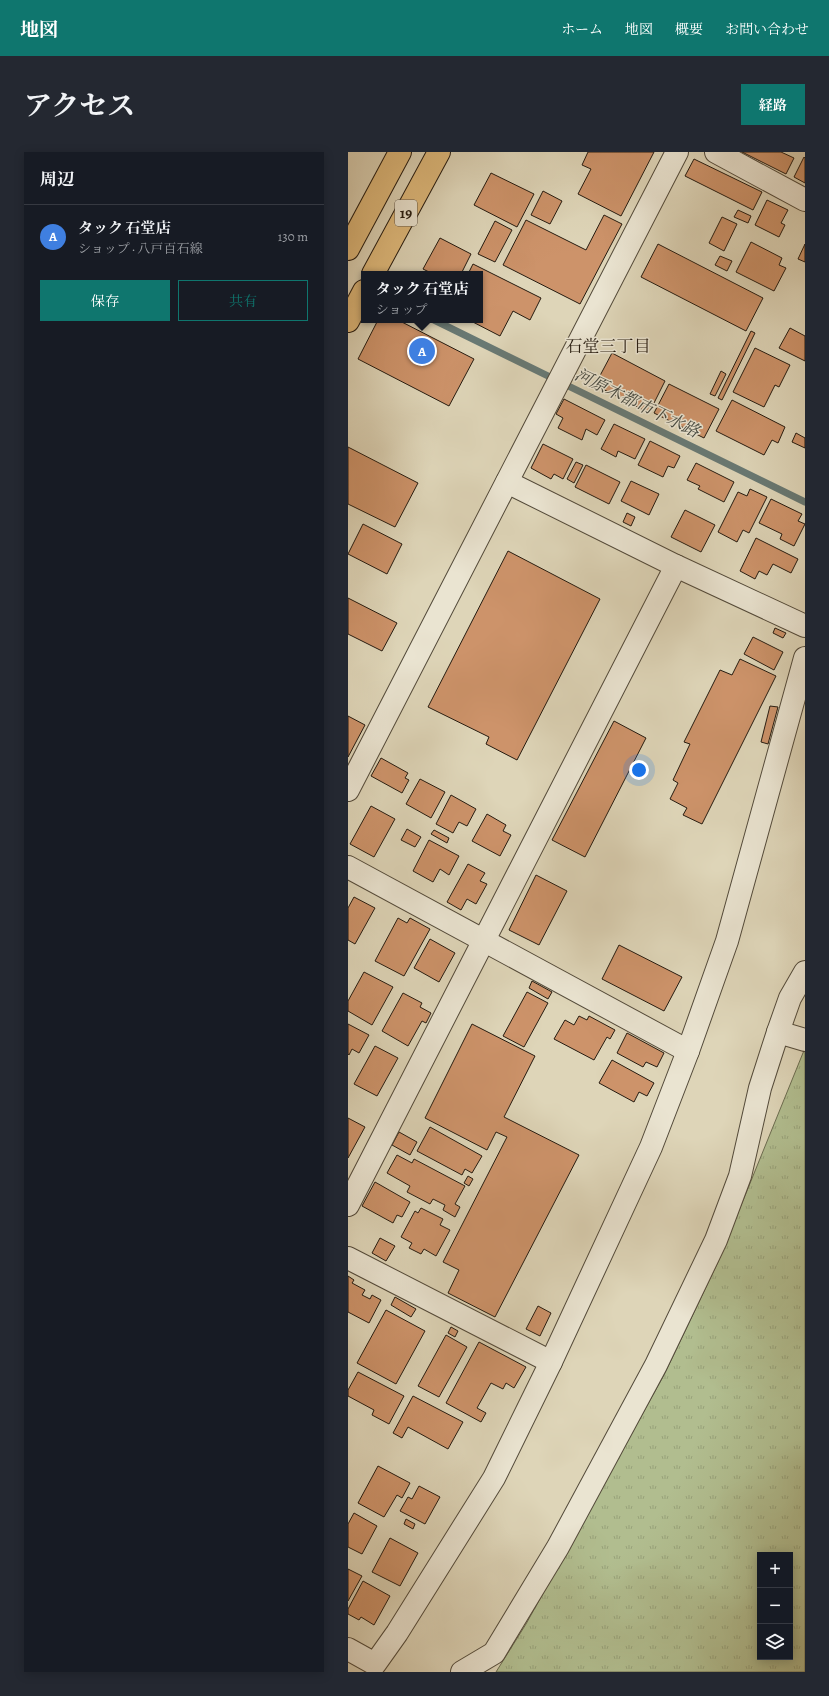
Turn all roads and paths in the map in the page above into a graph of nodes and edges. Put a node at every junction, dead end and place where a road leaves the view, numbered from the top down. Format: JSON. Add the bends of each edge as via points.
{"nodes":[{"id":1,"x":400,"y":152,"type":"edge"},
{"id":2,"x":439,"y":152,"type":"edge"},
{"id":3,"x":677,"y":152,"type":"edge"},
{"id":4,"x":716,"y":152,"type":"edge"},
{"id":5,"x":805,"y":200,"type":"edge"},
{"id":6,"x":348,"y":249,"type":"edge"},
{"id":7,"x":375,"y":271,"type":"edge"},
{"id":8,"x":361,"y":297,"type":"edge"},
{"id":9,"x":348,"y":321,"type":"edge"},
{"id":10,"x":507,"y":482,"type":"junction"},
{"id":11,"x":676,"y":566,"type":"junction"},
{"id":12,"x":805,"y":626,"type":"edge"},
{"id":13,"x":805,"y":658,"type":"edge"},
{"id":14,"x":348,"y":790,"type":"edge"},
{"id":15,"x":348,"y":867,"type":"edge"},
{"id":16,"x":483,"y":939,"type":"junction"},
{"id":17,"x":805,"y":972,"type":"edge"},
{"id":18,"x":778,"y":1032,"type":"junction"},
{"id":19,"x":805,"y":1040,"type":"edge"},
{"id":20,"x":688,"y":1051,"type":"junction"},
{"id":21,"x":348,"y":1204,"type":"edge"},
{"id":22,"x":348,"y":1258,"type":"edge"},
{"id":23,"x":551,"y":1362,"type":"junction"},
{"id":24,"x":348,"y":1649,"type":"edge"},
{"id":25,"x":462,"y":1672,"type":"edge"}],
"edges":[{"from":1,"to":6,"type":"main road","number":"19"},
{"from":2,"to":7,"type":"main road","number":"19"},
{"from":3,"to":10,"type":"street"},
{"from":4,"to":5,"type":"street"},
{"from":8,"to":9,"type":"main road"},
{"from":10,"to":11,"type":"street"},
{"from":10,"to":14,"type":"street"},
{"from":11,"to":12,"type":"street"},
{"from":11,"to":16,"type":"street"},
{"from":13,"to":20,"type":"street","via":[[727,941]]},
{"from":15,"to":16,"type":"street"},
{"from":16,"to":20,"type":"street"},
{"from":16,"to":21,"type":"street"},
{"from":17,"to":18,"type":"street","via":[[790,998]]},
{"from":18,"to":19,"type":"street"},
{"from":18,"to":25,"type":"street","via":[[760,1088],[737,1183],[716,1240],[656,1365],[558,1547],[494,1653]]},
{"from":20,"to":23,"type":"street","via":[[651,1147]]},
{"from":22,"to":23,"type":"street"},
{"from":23,"to":24,"type":"street","via":[[494,1478],[397,1633],[375,1664]]}]}
